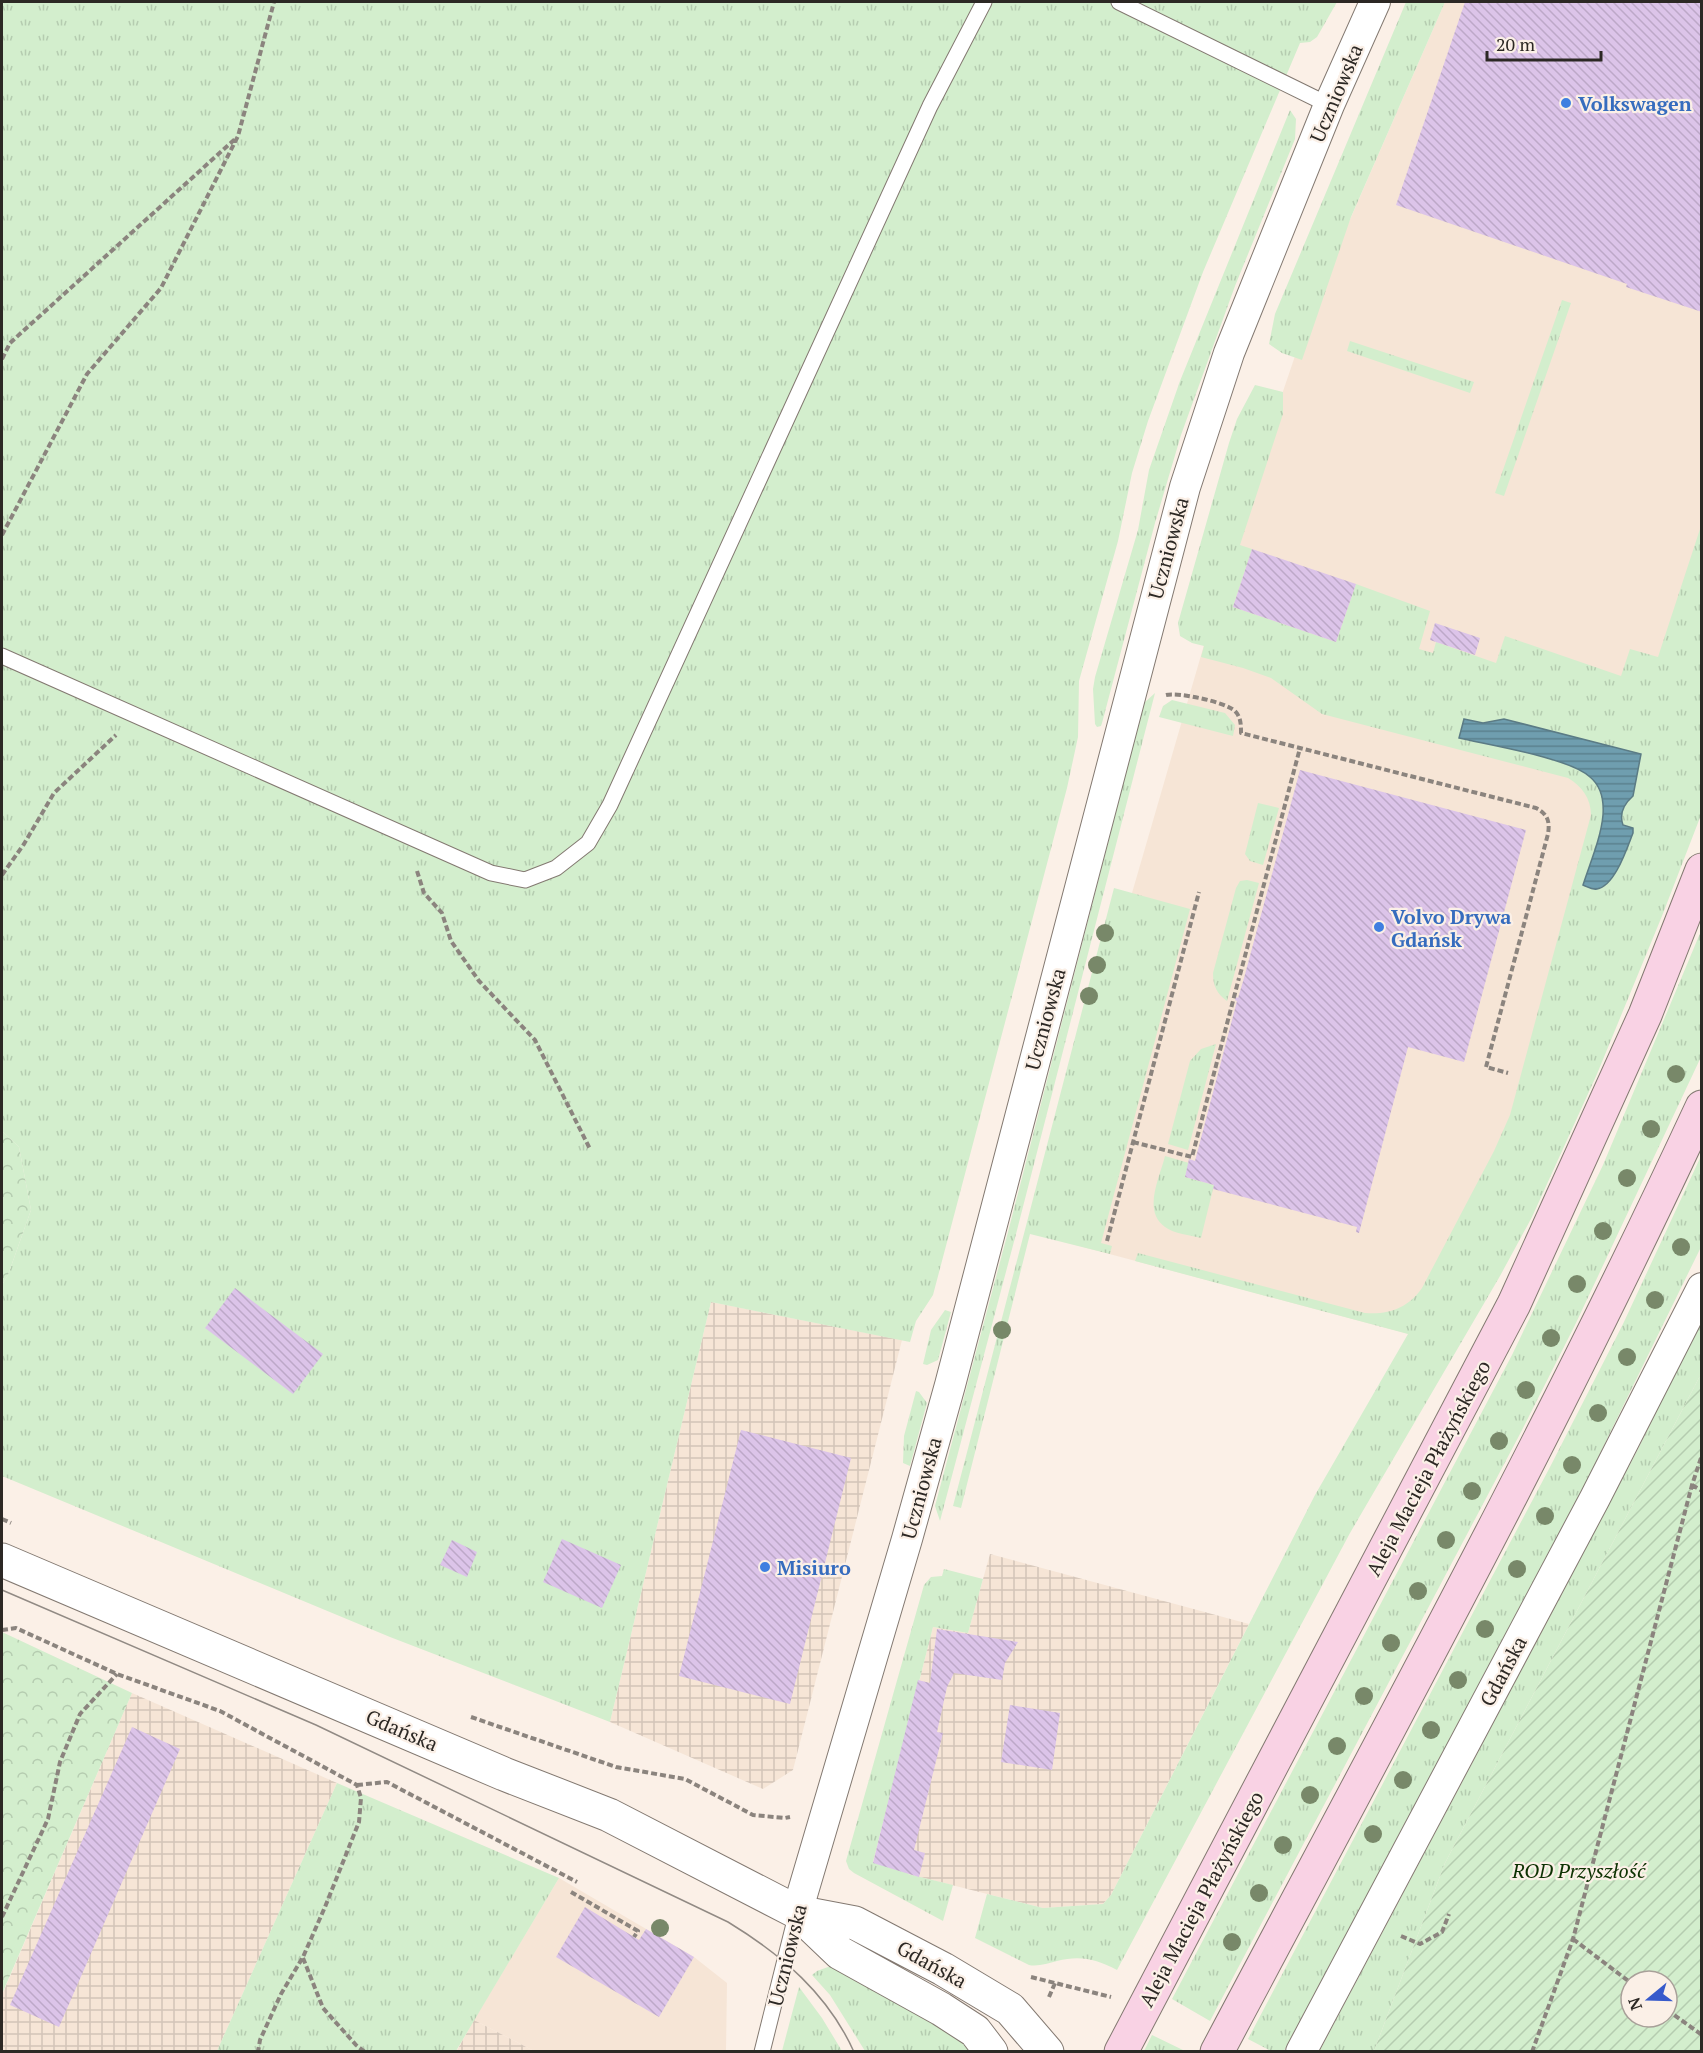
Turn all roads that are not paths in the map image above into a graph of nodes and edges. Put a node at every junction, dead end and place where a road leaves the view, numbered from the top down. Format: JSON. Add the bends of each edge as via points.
{"nodes":[{"id":1,"x":984,"y":2,"type":"edge"},
{"id":2,"x":1119,"y":2,"type":"edge"},
{"id":3,"x":1374,"y":2,"type":"edge"},
{"id":4,"x":1329,"y":105,"type":"junction"},
{"id":5,"x":2,"y":656,"type":"edge"},
{"id":6,"x":1701,"y":870,"type":"edge"},
{"id":7,"x":1701,"y":1107,"type":"edge"},
{"id":8,"x":1701,"y":1288,"type":"edge"},
{"id":9,"x":2,"y":1560,"type":"edge"},
{"id":10,"x":797,"y":1912,"type":"junction"},
{"id":11,"x":762,"y":2052,"type":"edge"},
{"id":12,"x":991,"y":2052,"type":"edge"},
{"id":13,"x":1047,"y":2052,"type":"edge"},
{"id":14,"x":1121,"y":2052,"type":"edge"},
{"id":15,"x":1217,"y":2052,"type":"edge"},
{"id":16,"x":1301,"y":2052,"type":"edge"}],
"edges":[{"from":1,"to":5,"type":"lane","via":[[930,106],[610,805],[588,843],[556,868],[525,880],[491,873]]},
{"from":2,"to":4,"type":"lane"},
{"from":3,"to":4,"type":"street","name":"Uczniowska"},
{"from":4,"to":10,"type":"street","name":"Uczniowska","via":[[1229,353],[1185,488],[950,1385]]},
{"from":6,"to":14,"type":"main road","name":"Aleja Macieja Płażyńskiego","via":[[1645,1016],[1514,1305]]},
{"from":7,"to":15,"type":"main road","via":[[1624,1272],[1510,1498]]},
{"from":8,"to":16,"type":"street","name":"Gdańska","via":[[1595,1498]]},
{"from":9,"to":10,"type":"street","name":"Gdańska","via":[[609,1815]]},
{"from":10,"to":11,"type":"lane","name":"Uczniowska"},
{"from":10,"to":12,"type":"street","name":"Gdańska","via":[[840,1953],[975,2031]]},
{"from":10,"to":13,"type":"street","name":"Gdańska","via":[[855,1923],[943,1969],[1010,2009]]}]}
